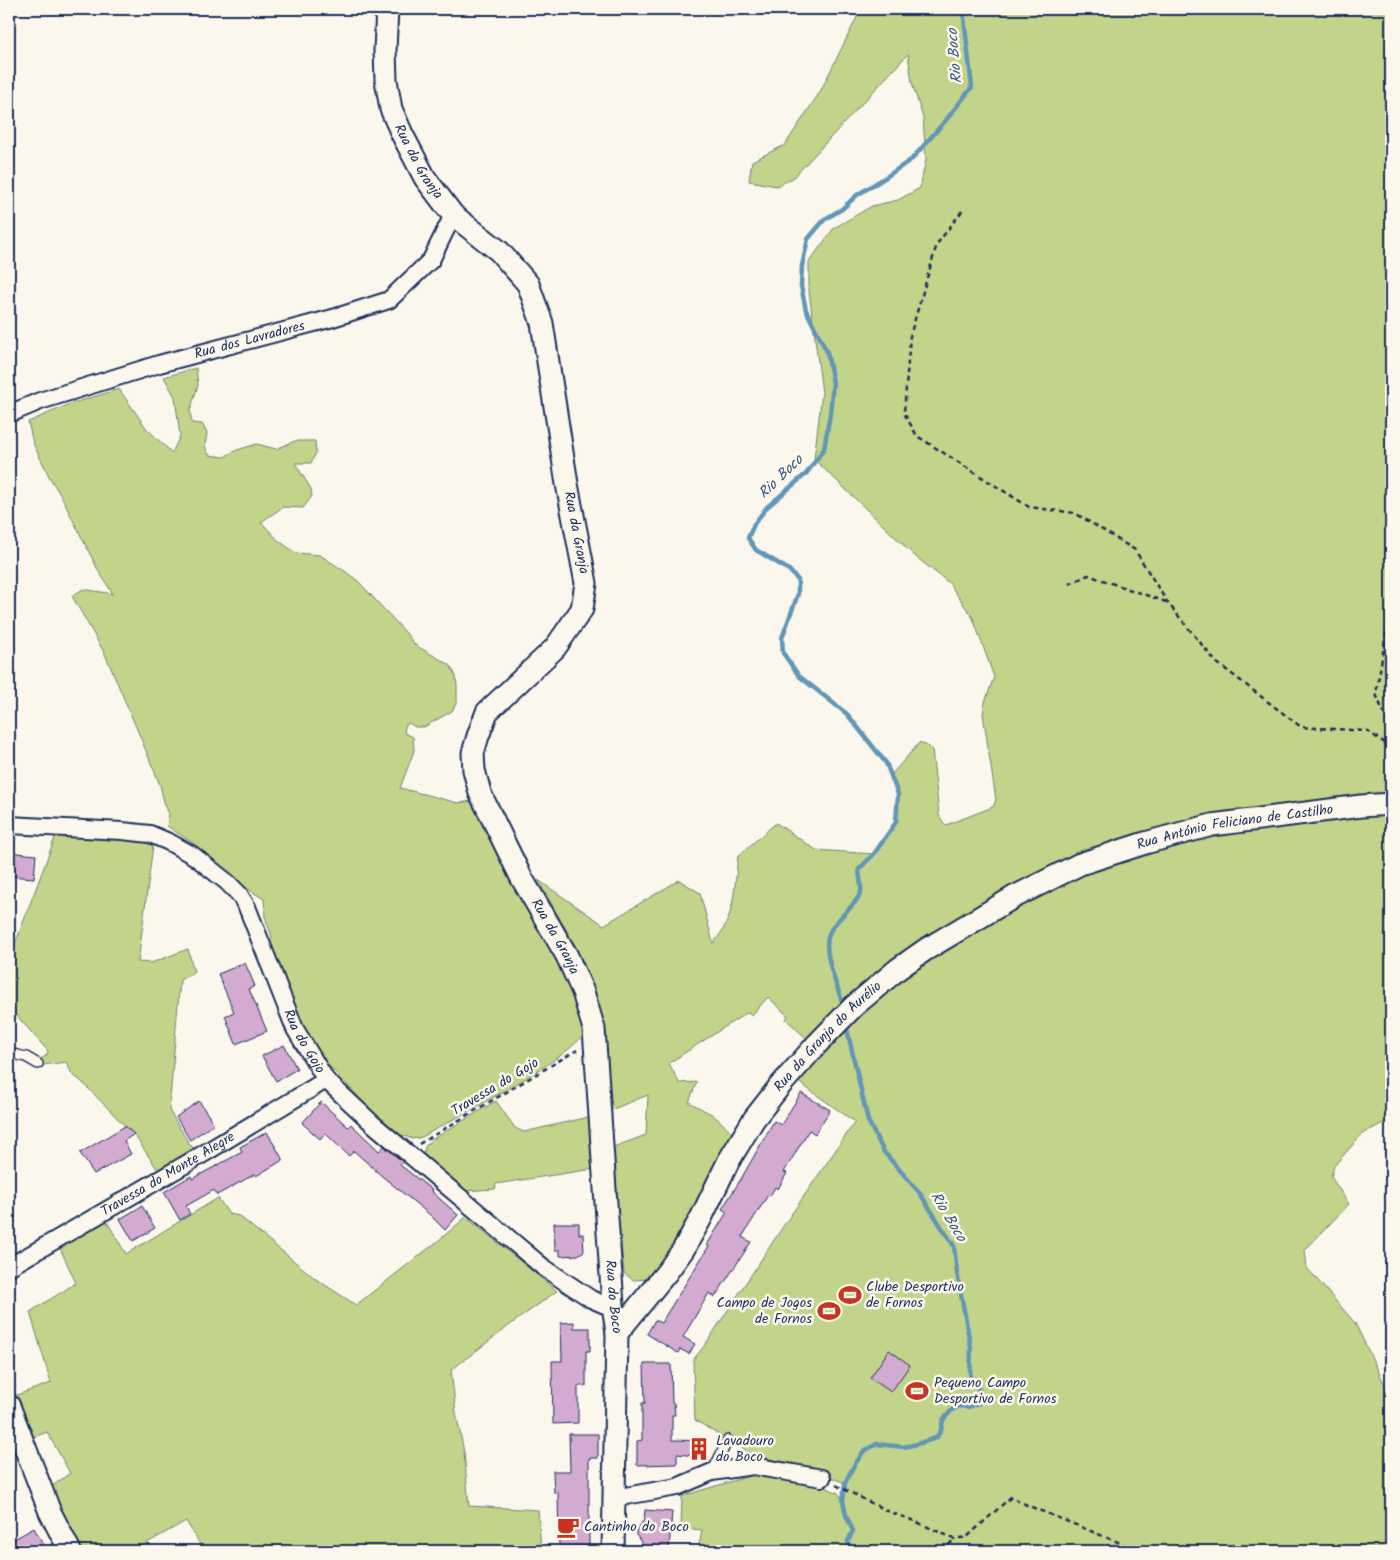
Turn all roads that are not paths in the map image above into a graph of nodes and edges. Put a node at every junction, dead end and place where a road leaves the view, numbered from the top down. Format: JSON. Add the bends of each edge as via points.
{"nodes":[{"id":1,"x":388,"y":9,"type":"edge"},
{"id":2,"x":453,"y":215,"type":"junction"},
{"id":3,"x":9,"y":414,"type":"edge"},
{"id":4,"x":1391,"y":804,"type":"edge"},
{"id":5,"x":9,"y":825,"type":"edge"},
{"id":6,"x":1080,"y":864,"type":"joint"},
{"id":7,"x":595,"y":1043,"type":"joint"},
{"id":8,"x":9,"y":1053,"type":"edge"},
{"id":9,"x":38,"y":1064,"type":"dead end"},
{"id":10,"x":326,"y":1080,"type":"junction"},
{"id":11,"x":9,"y":1267,"type":"edge"},
{"id":12,"x":654,"y":1288,"type":"junction"},
{"id":13,"x":613,"y":1305,"type":"junction"},
{"id":14,"x":617,"y":1333,"type":"junction"},
{"id":15,"x":9,"y":1406,"type":"edge"},
{"id":16,"x":728,"y":1440,"type":"dead end"},
{"id":17,"x":712,"y":1472,"type":"junction"},
{"id":18,"x":829,"y":1481,"type":"road end"},
{"id":19,"x":614,"y":1498,"type":"junction"},
{"id":20,"x":70,"y":1551,"type":"edge"},
{"id":21,"x":613,"y":1551,"type":"edge"}],
"edges":[{"from":1,"to":2,"type":"street","name":"Rua da Granja","via":[[385,50],[391,109],[425,178]]},
{"from":2,"to":3,"type":"street","name":"Rua dos Lavradores","via":[[431,260],[389,300],[334,318],[159,364],[40,401]]},
{"from":2,"to":7,"type":"street","name":"Rua da Granja","via":[[499,251],[528,284],[542,323],[586,583],[582,609],[555,648],[487,712],[473,753],[474,770],[480,793],[583,992]]},
{"from":4,"to":6,"type":"street","name":"Rua António Feliciano de Castilho","via":[[1212,825]]},
{"from":5,"to":10,"type":"street","name":"Rua do Gojo","via":[[150,834],[194,856],[214,871],[239,894],[247,907],[295,1029]]},
{"from":6,"to":12,"type":"street","name":"Rua da Granja do Aurélio","via":[[1014,897],[955,932],[898,969],[854,1006],[817,1044],[754,1119],[683,1250]]},
{"from":7,"to":13,"type":"street","name":"Rua do Boco"},
{"from":8,"to":9,"type":"lane"},
{"from":10,"to":11,"type":"street","name":"Travessa do Monte Alegre"},
{"from":10,"to":13,"type":"street","name":"Rua do Gojo","via":[[409,1155],[543,1267],[591,1299]]},
{"from":12,"to":13,"type":"street","via":[[622,1297]]},
{"from":12,"to":14,"type":"street","name":"Rua da Granja do Aurélio"},
{"from":13,"to":14,"type":"street","name":"Rua do Boco"},
{"from":14,"to":19,"type":"street","name":"Rua do Boco"},
{"from":15,"to":20,"type":"street","via":[[50,1512]]},
{"from":16,"to":17,"type":"lane"},
{"from":17,"to":18,"type":"street","via":[[753,1466]]},
{"from":17,"to":19,"type":"street","via":[[678,1487]]},
{"from":19,"to":21,"type":"street","name":"Rua do Boco"}]}
